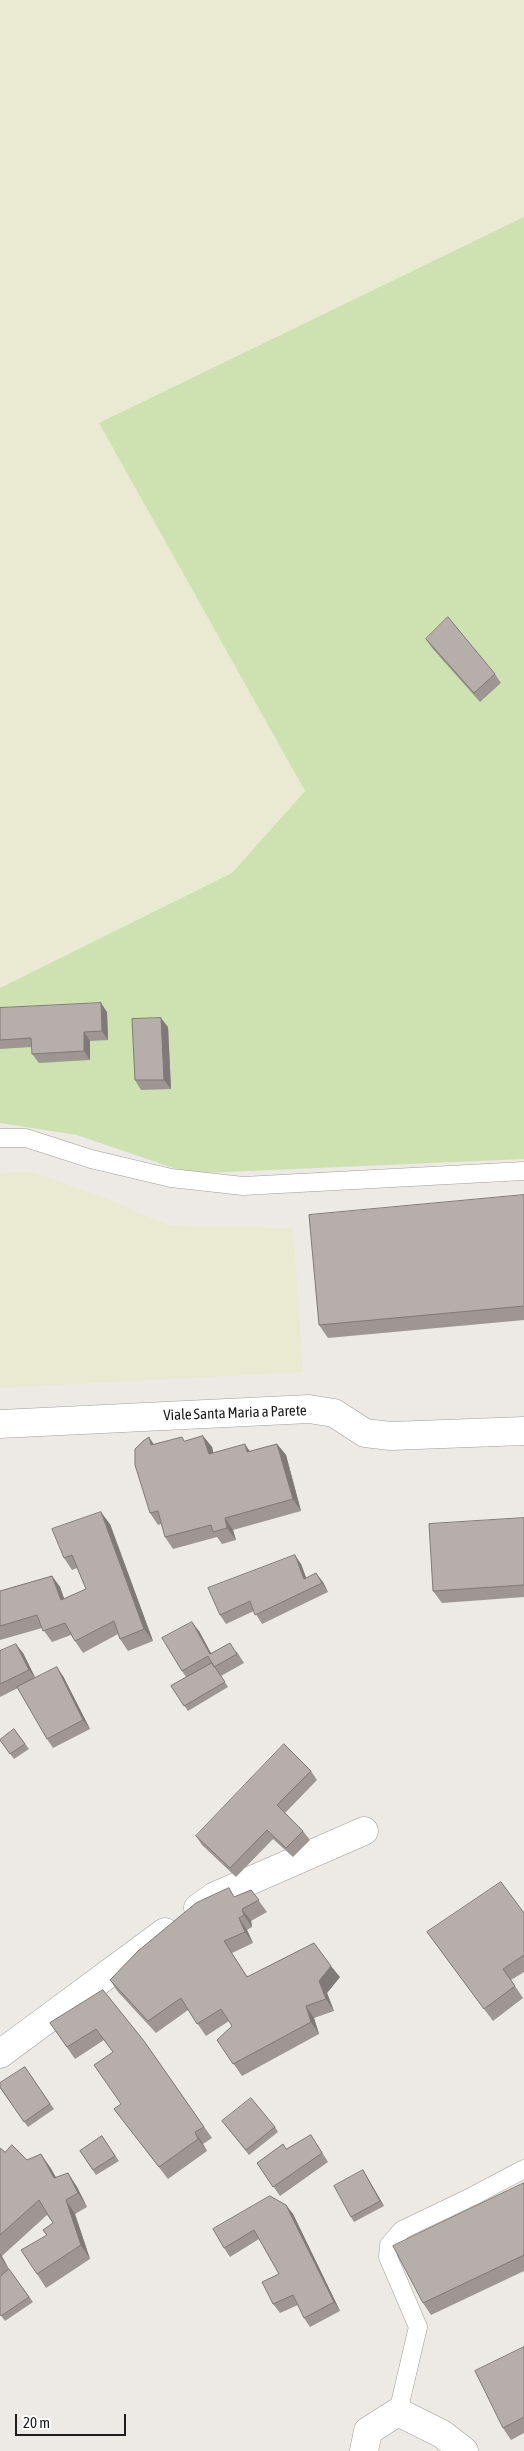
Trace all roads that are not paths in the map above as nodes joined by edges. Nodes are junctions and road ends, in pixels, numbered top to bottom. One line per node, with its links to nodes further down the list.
1 (0, 1138): 2 (lane)
2 (524, 1171)
3 (0, 1424): 4 (street, Viale Santa Maria a Parete)
4 (524, 1431)
5 (364, 1830): 6 (street)
6 (0, 2054)
7 (524, 2169): 8 (lane)
8 (398, 2412): 9 (street); 10 (street)
9 (364, 2451)
10 (464, 2451)

